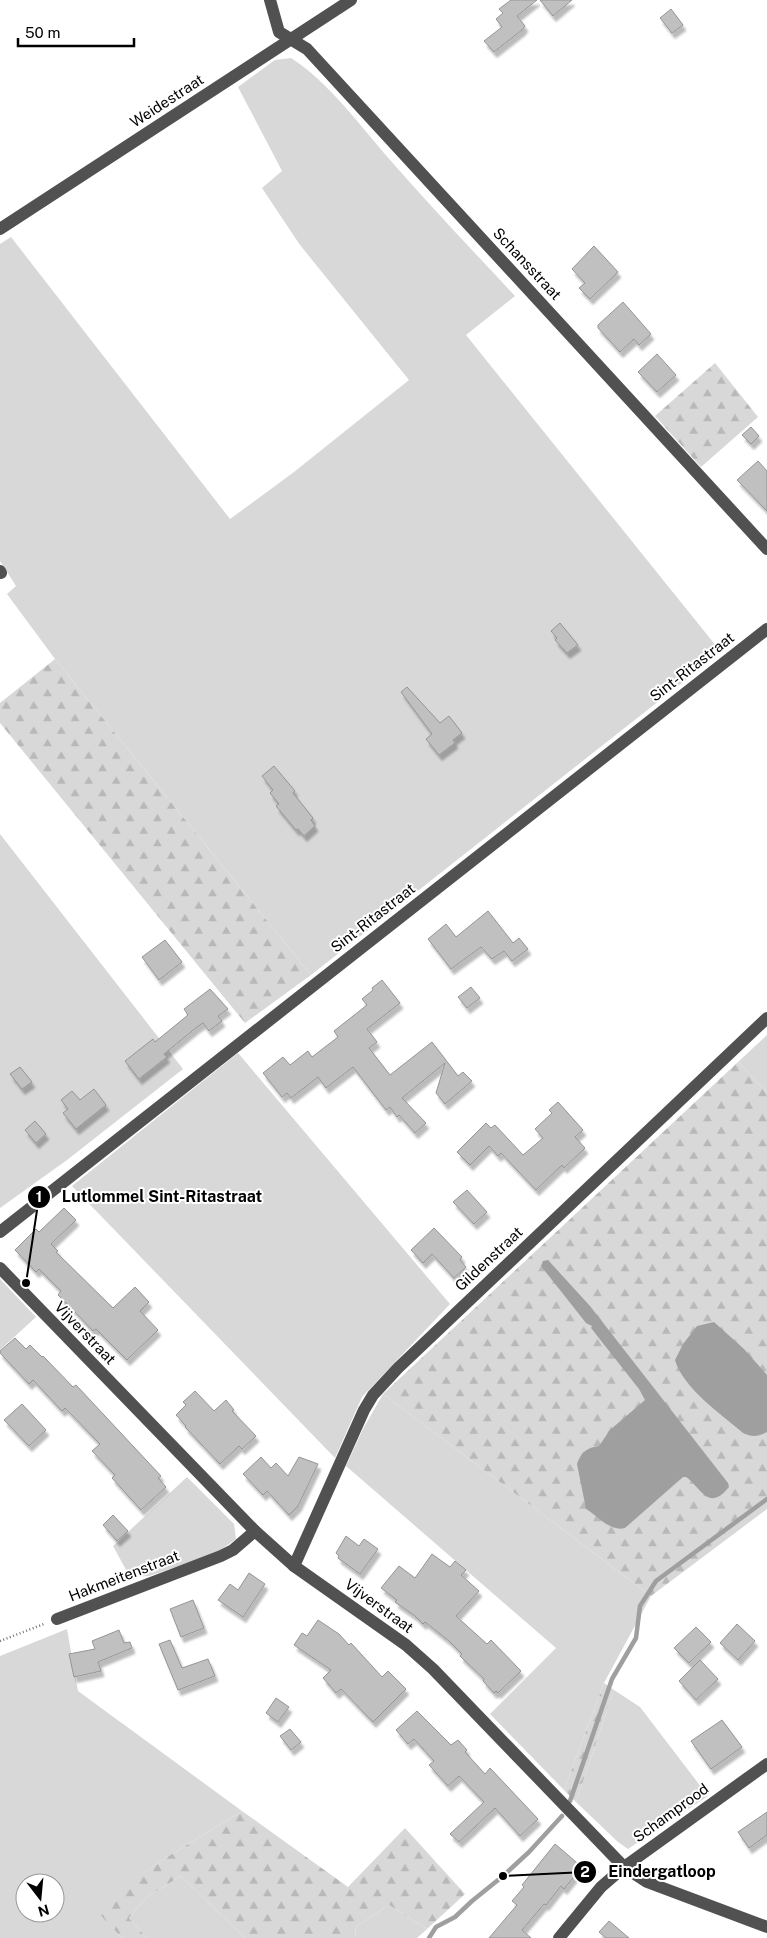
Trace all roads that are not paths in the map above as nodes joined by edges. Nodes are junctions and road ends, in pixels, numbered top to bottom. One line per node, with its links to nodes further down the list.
1 (270, 0): 3 (street, Schansstraat)
2 (351, 0): 3 (street, Weidestraat)
3 (292, 38): 4 (street, Weidestraat); 5 (street, Schansstraat)
4 (0, 229)
5 (767, 549)
6 (767, 629): 8 (street, Sint-Ritastraat)
7 (767, 1018): 11 (street, Gildenstraat)
8 (0, 1232)
9 (0, 1268): 10 (street, Vijverstraat)
10 (255, 1532): 11 (street, Vijverstraat); 12 (street, Hakmeitenstraat)
11 (294, 1566): 14 (street, Vijverstraat)
12 (57, 1619)
13 (767, 1764): 14 (street, Schamprood)
14 (624, 1867): 15 (street, Vijverstraat); 16 (street, Schamprood)
15 (767, 1927)
16 (559, 1938)

